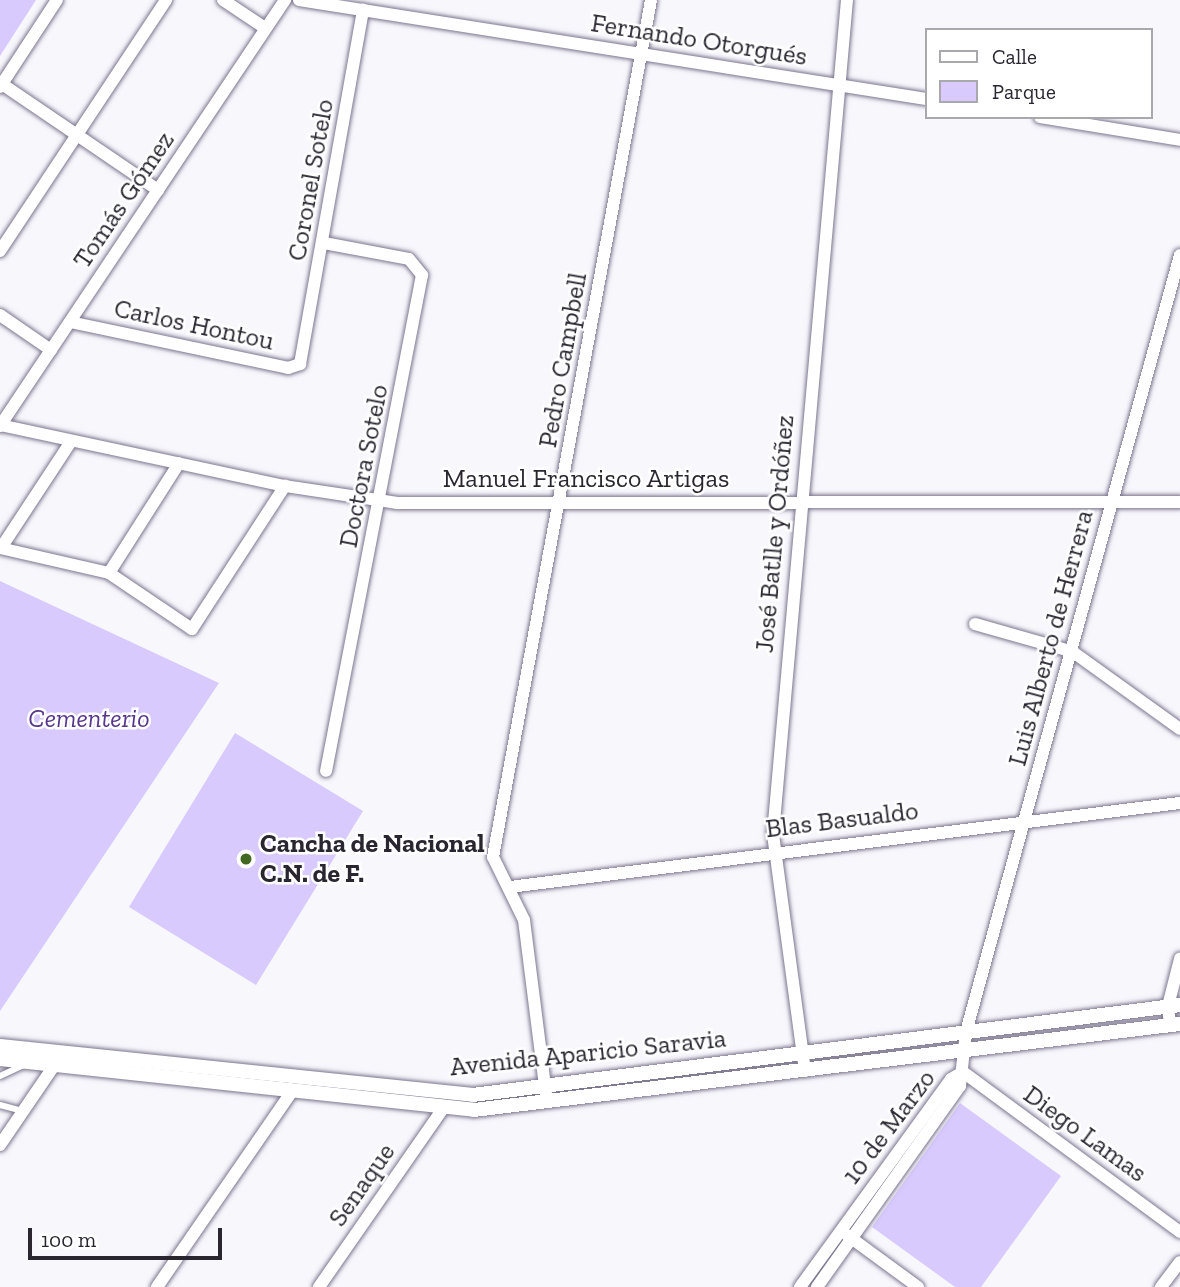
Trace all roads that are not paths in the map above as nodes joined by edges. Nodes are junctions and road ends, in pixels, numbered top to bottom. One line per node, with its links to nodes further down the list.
1 (57, 0): 12 (street)
2 (166, 0): 15 (street)
3 (223, 0): 9 (street)
4 (285, 0): 9 (street, Tomás Gómez)
5 (299, 0): 8 (street, Fernando Otorgués)
6 (651, 0): 10 (street, Pedro Campbell)
7 (847, 0): 11 (street, José Batlle y Ordóñez)
8 (363, 10): 10 (street, Fernando Otorgués); 18 (street, Coronel Sotelo)
9 (265, 28): 17 (street, Tomás Gómez)
10 (641, 55): 11 (street, Fernando Otorgués); 33 (street, Pedro Campbell)
11 (839, 84): 13 (street, Fernando Otorgués); 30 (street, José Batlle y Ordóñez)
12 (1, 86): 15 (street)
13 (925, 99)
14 (1052, 119): 16 (street)
15 (76, 135): 17 (street); 19 (street)
16 (1180, 140)
17 (158, 190): 22 (street, Tomás Gómez)
18 (324, 243): 24 (street, Coronel Sotelo); 29 (street, Doctora Sotelo)
19 (0, 251)
20 (1180, 255): 31 (street, Luis Alberto de Herrera)
21 (0, 315): 23 (street)
22 (70, 322): 23 (street, Tomás Gómez); 24 (street, Carlos Hontou)
23 (51, 350): 25 (street, Tomás Gómez)
24 (304, 357)
25 (0, 425): 26 (street, Manuel Francisco Artigas)
26 (70, 443): 27 (street, Manuel Francisco Artigas); 34 (street)
27 (179, 463): 28 (street, Manuel Francisco Artigas); 35 (street)
28 (285, 486): 29 (street, Manuel Francisco Artigas); 35 (street)
29 (381, 501): 33 (street, Manuel Francisco Artigas); 39 (street, Doctora Sotelo)
30 (800, 501): 31 (street, Manuel Francisco Artigas); 33 (street, Manuel Francisco Artigas); 42 (street, José Batlle y Ordóñez)
31 (1112, 502): 32 (street, Manuel Francisco Artigas); 37 (street, Luis Alberto de Herrera)
32 (1180, 502)
33 (560, 503): 43 (street, Pedro Campbell)
34 (1, 548): 35 (street)
35 (109, 573)
36 (975, 624): 37 (street)
37 (1073, 652): 38 (street); 41 (street, Luis Alberto de Herrera)
38 (1180, 729)
39 (326, 771)
40 (1180, 803): 41 (street, Blas Basualdo)
41 (1024, 821): 42 (street, Blas Basualdo); 47 (street, Luis Alberto de Herrera)
42 (775, 851): 43 (street, Blas Basualdo); 50 (street, José Batlle y Ordóñez)
43 (510, 887): 57 (street, Pedro Campbell)
44 (1180, 958): 45 (street)
45 (1174, 1006): 46 (street); 47 (street, Avenida Aparicio Saravia)
46 (1175, 1024): 49 (street, Avenida Aparicio Saravia)
47 (966, 1032): 49 (street); 50 (street, Avenida Aparicio Saravia)
48 (0, 1046): 51 (street, Avenida Aparicio Saravia)
49 (968, 1051): 54 (street, Avenida Aparicio Saravia); 55 (street)
50 (802, 1053): 54 (street, José Batlle y Ordóñez); 57 (street, Avenida Aparicio Saravia)
51 (60, 1057): 53 (street, Avenida Aparicio Saravia); 58 (street, Avenida Aparicio Saravia); 59 (street, Avenida Aparicio Saravia); 63 (street)
52 (0, 1059): 53 (street, Avenida Aparicio Saravia)
53 (32, 1061): 56 (lane)
54 (805, 1071): 60 (street, Avenida Aparicio Saravia)
55 (963, 1072): 65 (street, 10 de Marzo); 66 (street, Diego Lamas); 67 (street, 10 de Marzo)
56 (0, 1076)
57 (545, 1087): 59 (street, Avenida Aparicio Saravia); 60 (street, Pedro Campbell)
58 (291, 1093): 62 (street, Avenida Aparicio Saravia); 69 (street)
59 (474, 1102): 60 (street, Avenida Aparicio Saravia); 62 (street, Avenida Aparicio Saravia)
60 (547, 1103)
61 (0, 1105): 63 (lane)
62 (442, 1110): 70 (street, Senaque)
63 (23, 1111): 64 (street)
64 (0, 1144)
65 (841, 1230): 67 (street); 71 (street, 10 de Marzo)
66 (1180, 1232)
67 (853, 1238): 72 (street, 10 de Marzo); 73 (street)
68 (1180, 1262): 74 (street)
69 (157, 1287)
70 (319, 1287)
71 (800, 1287)
72 (817, 1287)
73 (918, 1287)
74 (1161, 1287)

